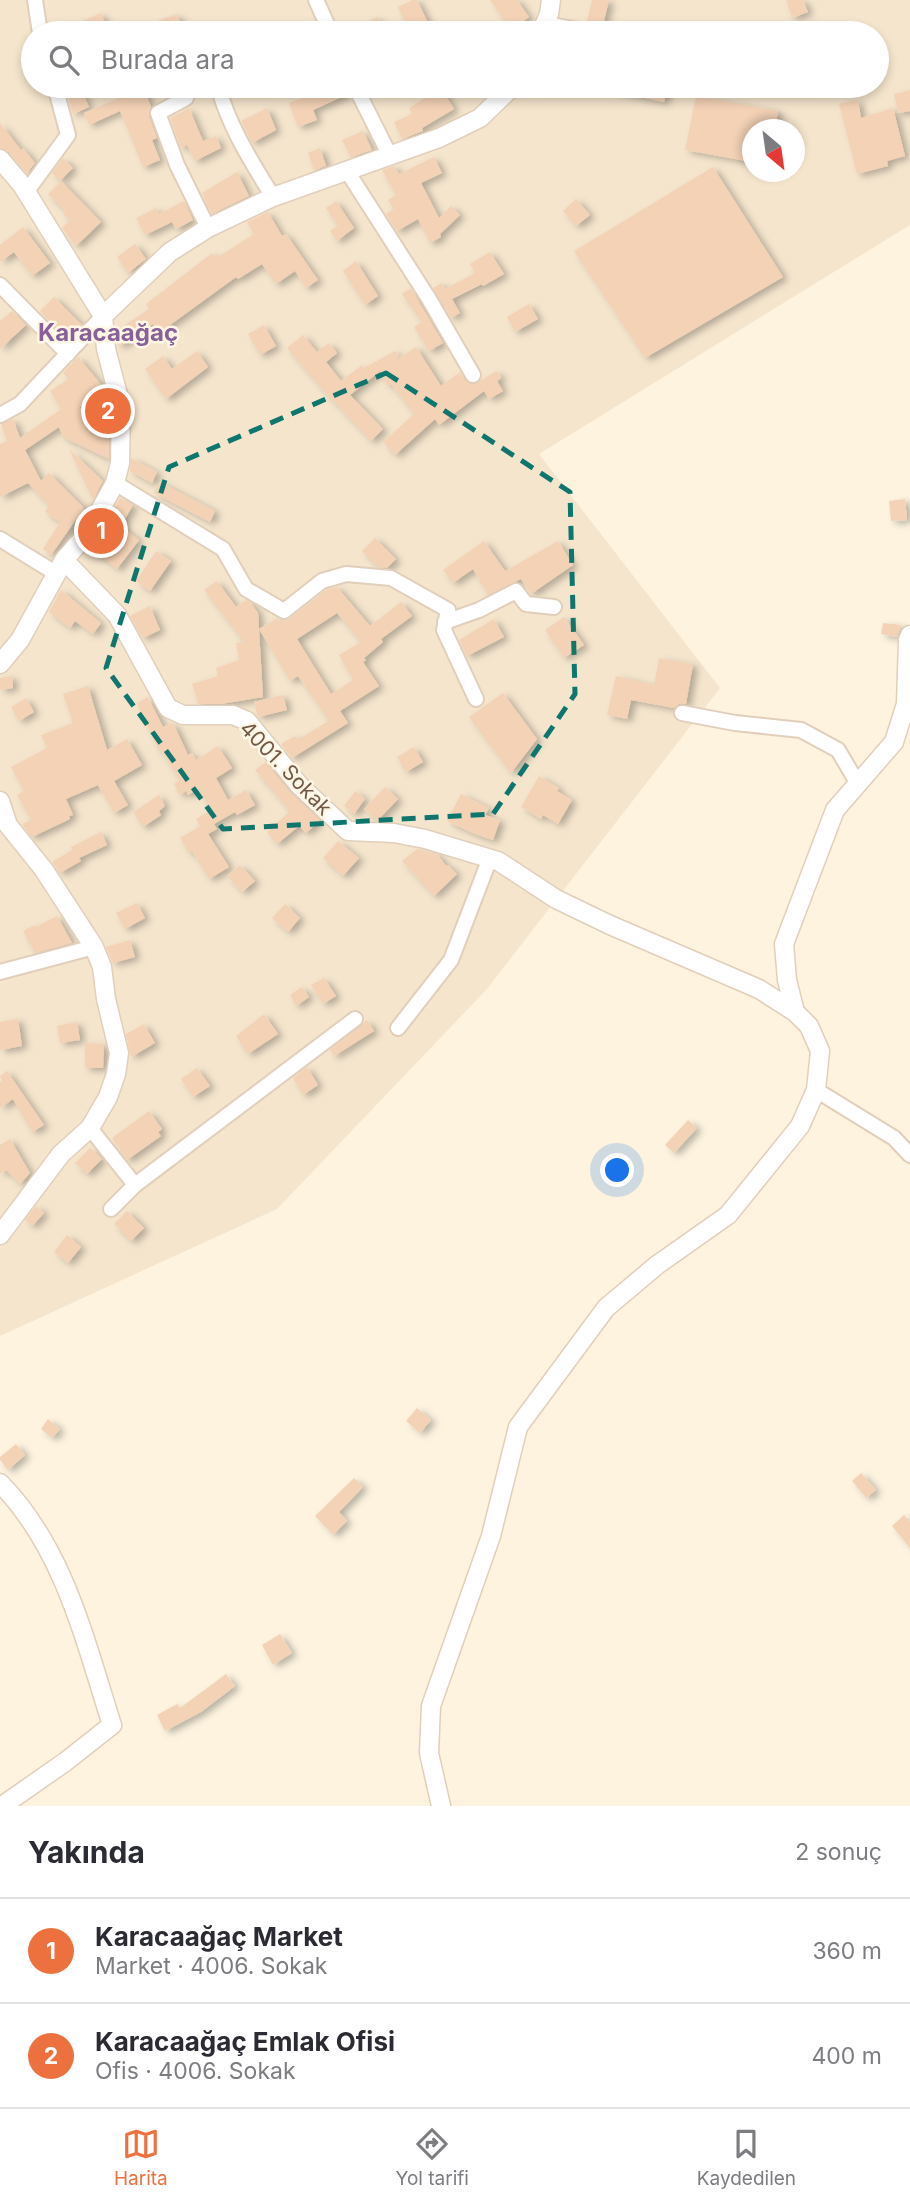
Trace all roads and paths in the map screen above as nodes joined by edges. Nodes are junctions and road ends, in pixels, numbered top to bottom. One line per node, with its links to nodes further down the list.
1 (35, 0): 4 (street)
2 (316, 0): 5 (street)
3 (551, 0): 6 (street)
4 (38, 21)
5 (326, 21)
6 (545, 21)
7 (58, 98): 15 (street)
8 (186, 98): 17 (street)
9 (221, 98): 16 (street)
10 (361, 98): 12 (street)
11 (501, 98): 12 (street)
12 (390, 156): 14 (street)
13 (1, 164): 15 (street)
14 (347, 171): 16 (street); 21 (street)
15 (27, 191): 19 (street)
16 (273, 197): 17 (street)
17 (208, 228): 19 (street)
18 (0, 285): 20 (street)
19 (103, 316): 20 (street); 23 (street)
20 (68, 354): 22 (street)
21 (473, 375)
22 (0, 415)
23 (115, 483): 25 (street); 27 (street)
24 (0, 539): 25 (street)
25 (61, 567): 29 (street); 34 (street, 4001. Sokak)
26 (554, 607): 27 (street)
27 (445, 622): 30 (street)
28 (910, 635): 32 (street)
29 (0, 664)
30 (476, 699)
31 (682, 713): 32 (street)
32 (858, 785): 37 (street)
33 (0, 802): 35 (street)
34 (490, 858): 37 (street, 4001. Sokak); 39 (street)
35 (94, 947): 36 (street); 41 (street)
36 (0, 972)
37 (795, 1012): 40 (street)
38 (355, 1019): 43 (street)
39 (398, 1028)
40 (816, 1090): 42 (street); 48 (street)
41 (90, 1128): 43 (street); 45 (street)
42 (910, 1155)
43 (135, 1185): 44 (street)
44 (111, 1209)
45 (0, 1235)
46 (0, 1483): 47 (street)
47 (2, 1806)
48 (441, 1806)

